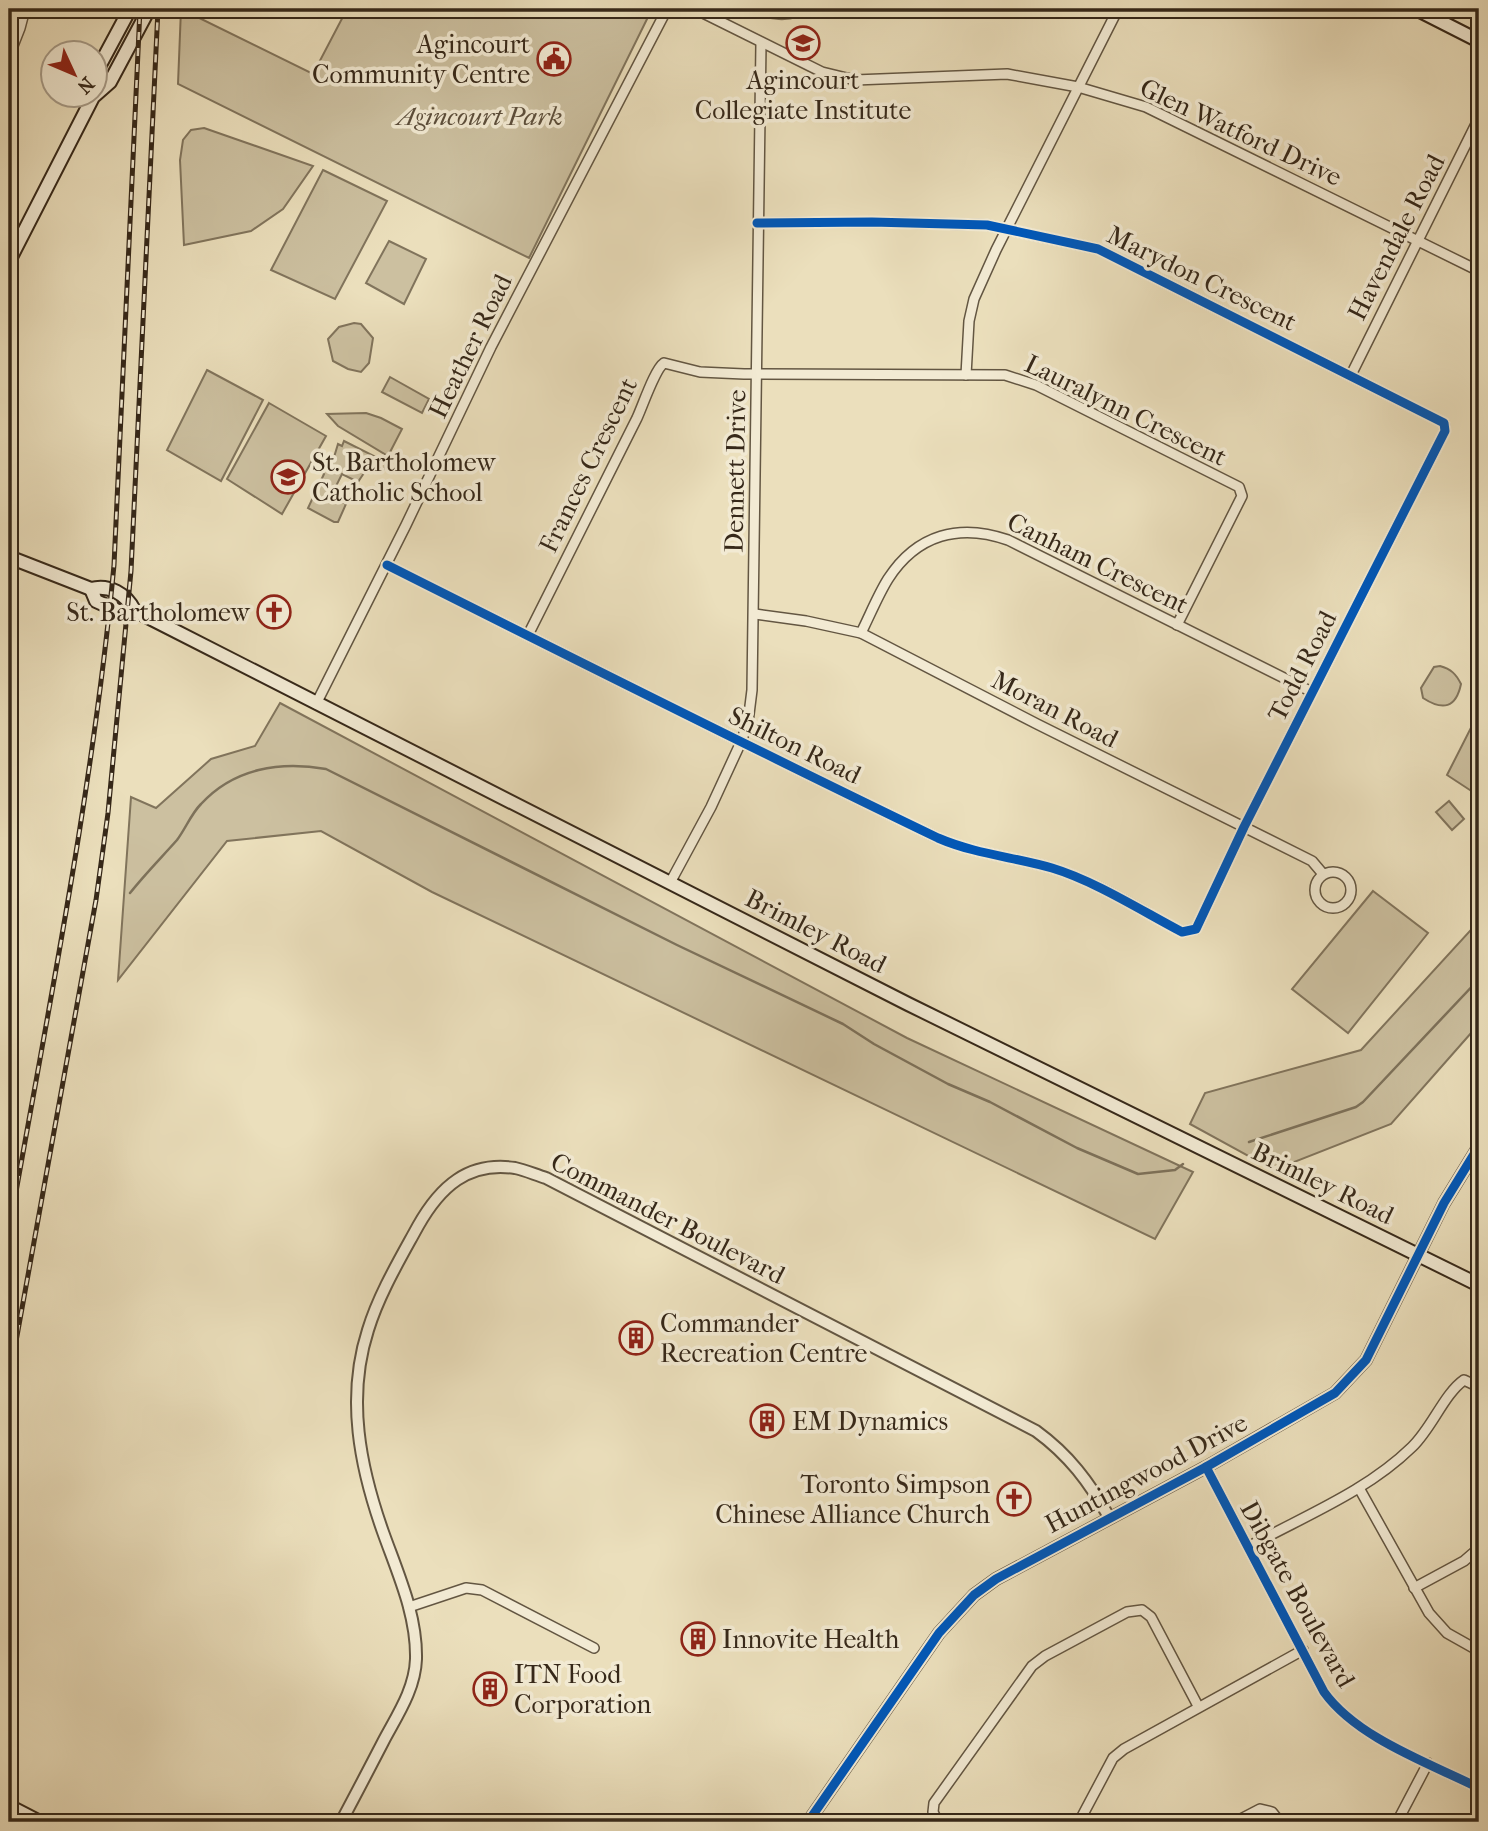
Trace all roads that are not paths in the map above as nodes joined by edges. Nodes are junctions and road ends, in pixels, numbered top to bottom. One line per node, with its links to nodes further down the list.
1 (25, 9): 11 (street)
2 (130, 9): 10 (main road)
3 (149, 9): 12 (main road)
4 (667, 9): 26 (street, Heather Road)
5 (695, 9): 9 (street, Glen Watford Drive)
6 (1118, 9): 13 (street)
7 (1416, 9): 8 (main road)
8 (1479, 41)
9 (761, 43): 13 (street, Glen Watford Drive); 16 (street, Dennett Drive)
10 (108, 50)
11 (9, 55)
12 (108, 84)
13 (1078, 88): 17 (street); 18 (street, Glen Watford Drive)
14 (87, 108): 19 (main road)
15 (1479, 118): 18 (street, Havendale Road)
16 (757, 223): 17 (street, Marydon Crescent); 21 (street, Dennett Drive)
17 (1008, 228): 22 (street); 23 (street, Marydon Crescent)
18 (1419, 240): 20 (street, Glen Watford Drive); 23 (street, Havendale Road)
19 (9, 261)
20 (1479, 271)
21 (757, 374): 22 (street, Lauralynn Crescent); 27 (street, Dennett Drive); 30 (street, Frances Crescent)
22 (966, 374): 28 (street, Lauralynn Crescent)
23 (1351, 375): 24 (street, Marydon Crescent)
24 (1444, 423): 31 (street, Todd Road)
25 (9, 557): 32 (main road, Brimley Road)
26 (387, 565): 30 (street, Shilton Road); 32 (street, Heather Road)
27 (755, 614): 29 (street, Moran Road); 33 (street, Dennett Drive)
28 (1177, 625): 29 (street, Canham Crescent); 31 (street, Canham Crescent)
29 (861, 633): 34 (street, Moran Road)
30 (528, 635): 33 (street, Shilton Road)
31 (1312, 692): 34 (street, Todd Road)
32 (316, 704): 36 (main road, Brimley Road)
33 (741, 742): 36 (street, Dennett Drive); 37 (street, Shilton Road)
34 (1244, 827): 35 (street, Moran Road); 37 (street, Todd Road)
35 (1324, 874): 35 (street, Moran Road)
36 (671, 881): 39 (main road, Brimley Road)
37 (1195, 929)
38 (1479, 1146): 39 (street, Huntingwood Drive)
39 (1417, 1255): 40 (main road, Brimley Road); 42 (street, Huntingwood Drive)
40 (1479, 1285)
41 (1479, 1387): 43 (street)
42 (1206, 1467): 44 (street, Huntingwood Drive); 45 (street, Dibgate Boulevard)
43 (1359, 1489): 45 (street); 47 (street)
44 (1110, 1517): 48 (street, Commander Boulevard); 58 (street, Huntingwood Drive)
45 (1248, 1547): 50 (street, Dibgate Boulevard)
46 (1479, 1548): 47 (street)
47 (1415, 1588): 51 (street)
48 (409, 1607): 49 (street); 57 (street, Commander Boulevard)
49 (594, 1648)
50 (1303, 1650): 52 (street); 53 (street, Dibgate Boulevard)
51 (1479, 1651)
52 (1198, 1706): 59 (street); 60 (street)
53 (1428, 1763): 54 (street, Dibgate Boulevard); 63 (street)
54 (1479, 1788)
55 (9, 1806): 56 (main road)
56 (40, 1822)
57 (341, 1822)
58 (808, 1822)
59 (938, 1822)
60 (1079, 1822)
61 (1236, 1822): 62 (street)
62 (1280, 1822)
63 (1397, 1822)

